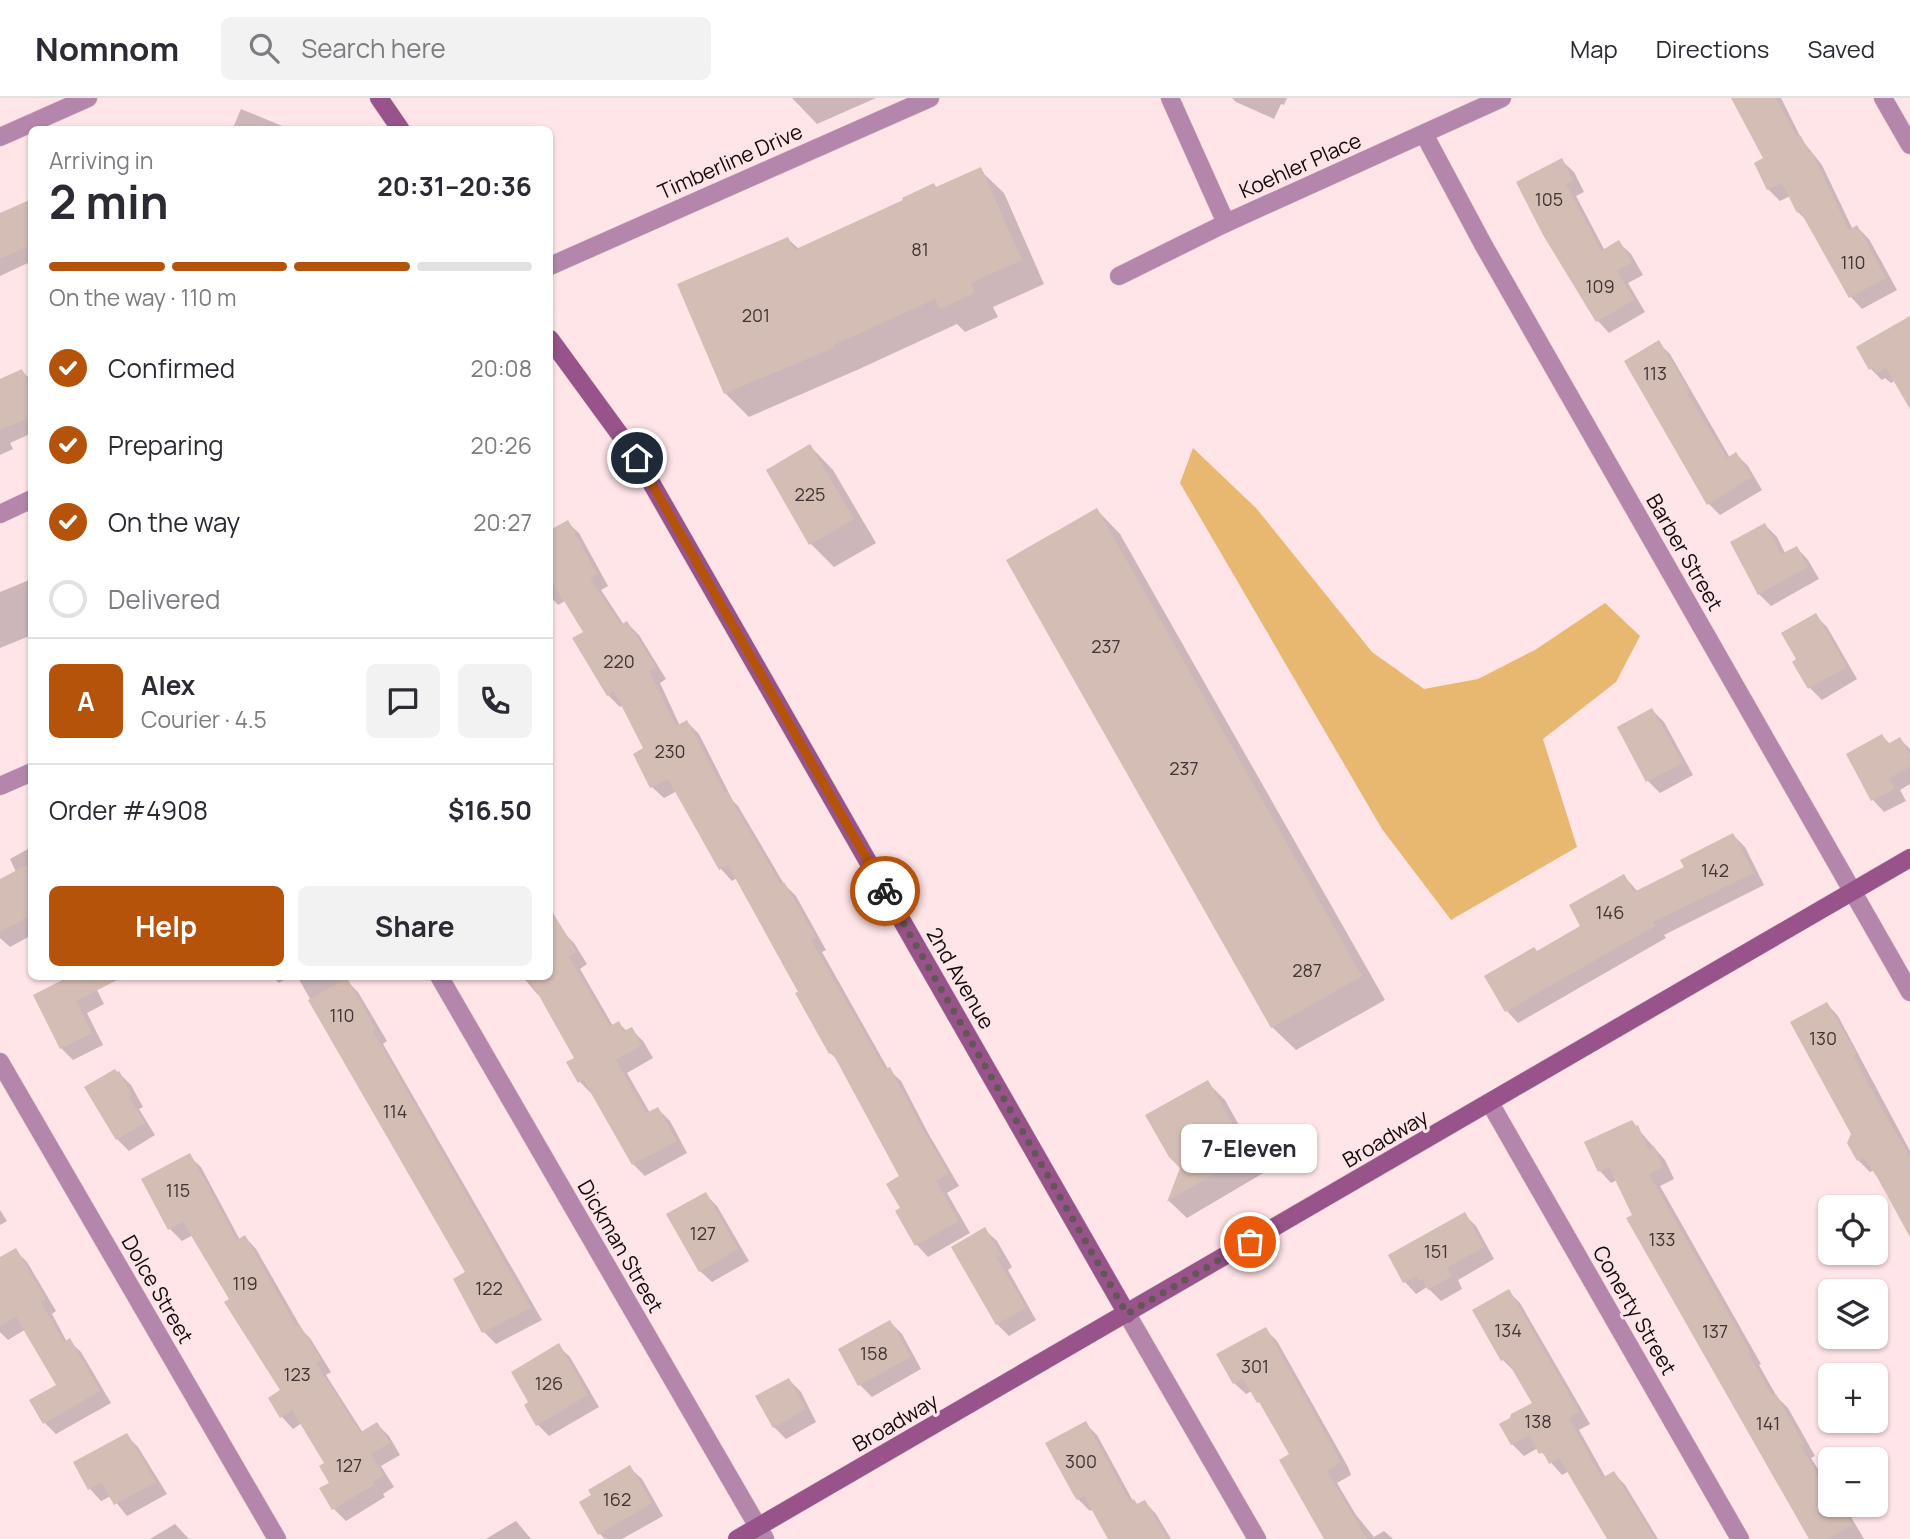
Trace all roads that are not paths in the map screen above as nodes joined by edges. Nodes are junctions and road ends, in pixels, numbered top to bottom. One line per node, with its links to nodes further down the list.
1 (88, 98): 9 (street)
2 (379, 98): 7 (street)
3 (930, 98): 12 (street, Timberline Drive)
4 (1170, 98): 11 (street)
5 (1502, 98): 8 (street, Koehler Place)
6 (1883, 98): 10 (street)
7 (398, 126)
8 (1424, 134): 11 (street, Koehler Place); 20 (street, Barber Street)
9 (0, 137)
10 (1910, 145)
11 (1226, 223): 13 (street, Koehler Place)
12 (553, 265)
13 (1119, 276)
14 (553, 343): 25 (street, 2nd Avenue)
15 (28, 501): 16 (street)
16 (0, 514)
17 (28, 774): 18 (street)
18 (0, 786)
19 (1910, 858): 20 (street, Broadway)
20 (1852, 891): 22 (street, Barber Street); 24 (street, Broadway)
21 (441, 980): 26 (street, Dickman Street)
22 (1910, 992)
23 (0, 1062): 27 (street, Dolce Street)
24 (1490, 1103): 25 (street, Broadway); 30 (street, Conerty Street)
25 (1127, 1314): 26 (street, Broadway); 29 (street, 2nd Avenue)
26 (761, 1533): 28 (street, Broadway)
27 (277, 1539)
28 (737, 1539)
29 (1257, 1539)
30 (1740, 1539)

